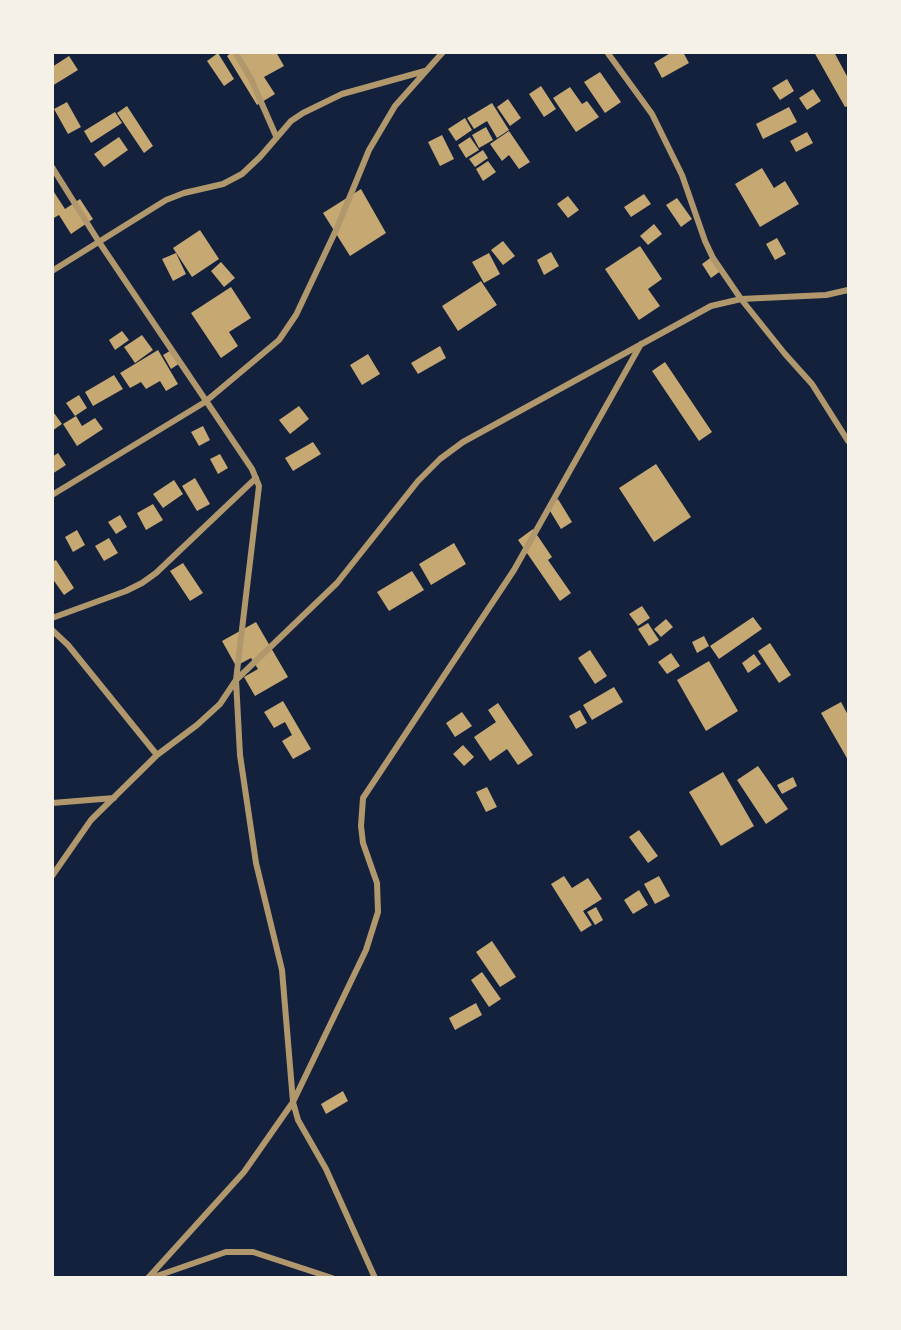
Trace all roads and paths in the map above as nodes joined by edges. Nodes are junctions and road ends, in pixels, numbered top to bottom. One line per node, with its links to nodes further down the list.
1 (235, 52): 5 (street)
2 (443, 52): 4 (street)
3 (607, 52): 10 (street)
4 (426, 71): 5 (street); 12 (street)
5 (276, 136): 7 (street)
6 (52, 167): 7 (street)
7 (99, 242): 8 (street); 12 (street)
8 (52, 271)
9 (849, 290): 10 (street)
10 (741, 299): 11 (street); 13 (street)
11 (642, 344): 18 (street); 23 (street)
12 (206, 402): 14 (street); 15 (street)
13 (849, 441)
14 (256, 478): 16 (street); 18 (street)
15 (52, 495)
16 (52, 618)
17 (52, 630): 19 (street)
18 (236, 680): 19 (street); 23 (street)
19 (157, 755): 20 (street)
20 (114, 798): 21 (street); 22 (street)
21 (52, 802)
22 (52, 876)
23 (293, 1102): 25 (street); 27 (street)
24 (319, 1275): 25 (street); 26 (street)
25 (149, 1278)
26 (332, 1278)
27 (375, 1278)

